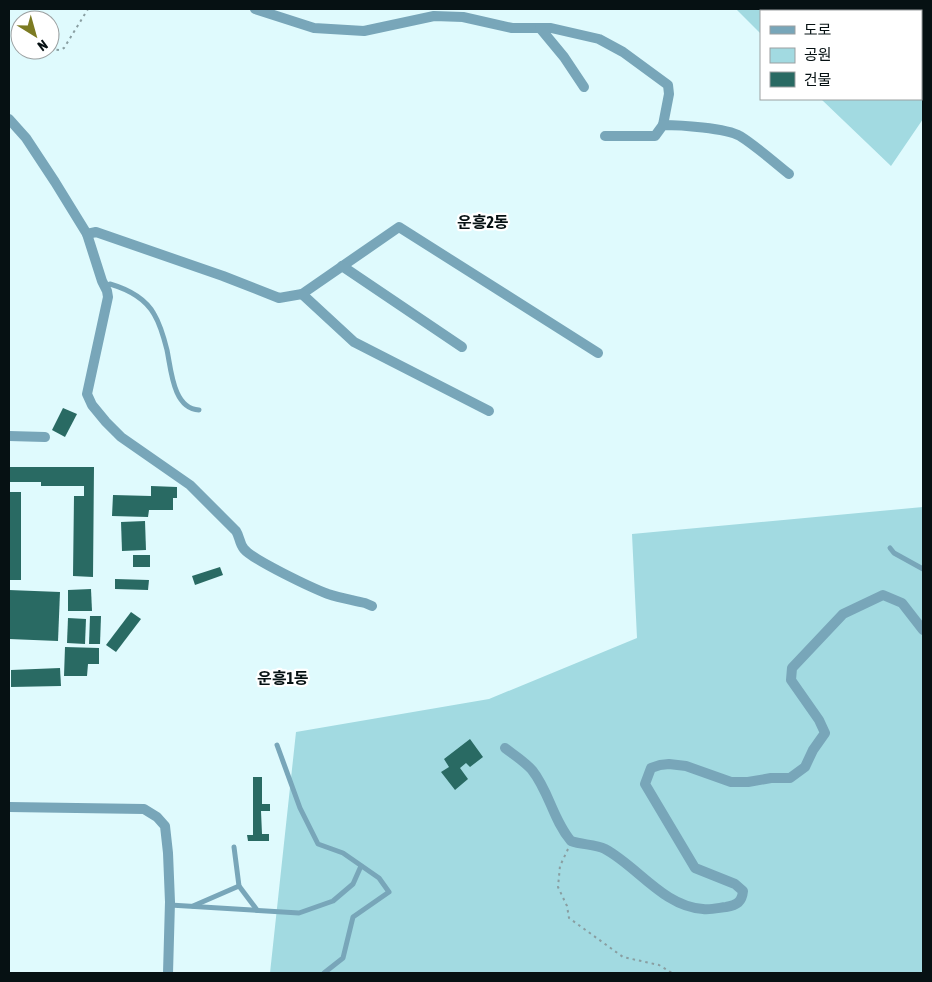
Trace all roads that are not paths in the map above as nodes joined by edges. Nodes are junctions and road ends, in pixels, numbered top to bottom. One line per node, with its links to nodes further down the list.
1 (255, 9): 2 (street)
2 (540, 28): 3 (street); 5 (street)
3 (584, 87)
4 (9, 118): 8 (street)
5 (662, 126): 6 (street); 7 (street)
6 (605, 136)
7 (790, 174)
8 (87, 234): 10 (street); 11 (street)
9 (342, 266): 11 (street); 12 (street); 13 (street)
10 (105, 287): 14 (lane); 20 (street)
11 (302, 294): 15 (street)
12 (462, 347)
13 (598, 353)
14 (199, 410)
15 (489, 411)
16 (9, 436): 17 (street)
17 (45, 437)
18 (890, 548): 19 (lane)
19 (923, 569)
20 (372, 606)
21 (923, 629): 23 (street)
22 (277, 745): 26 (lane)
23 (504, 748)
24 (9, 807): 28 (street)
25 (234, 847): 27 (lane)
26 (361, 866): 30 (lane); 32 (lane)
27 (239, 886): 29 (lane); 30 (lane)
28 (170, 905): 29 (lane); 31 (street)
29 (192, 906): 30 (lane)
30 (257, 910)
31 (168, 973)
32 (324, 973)

